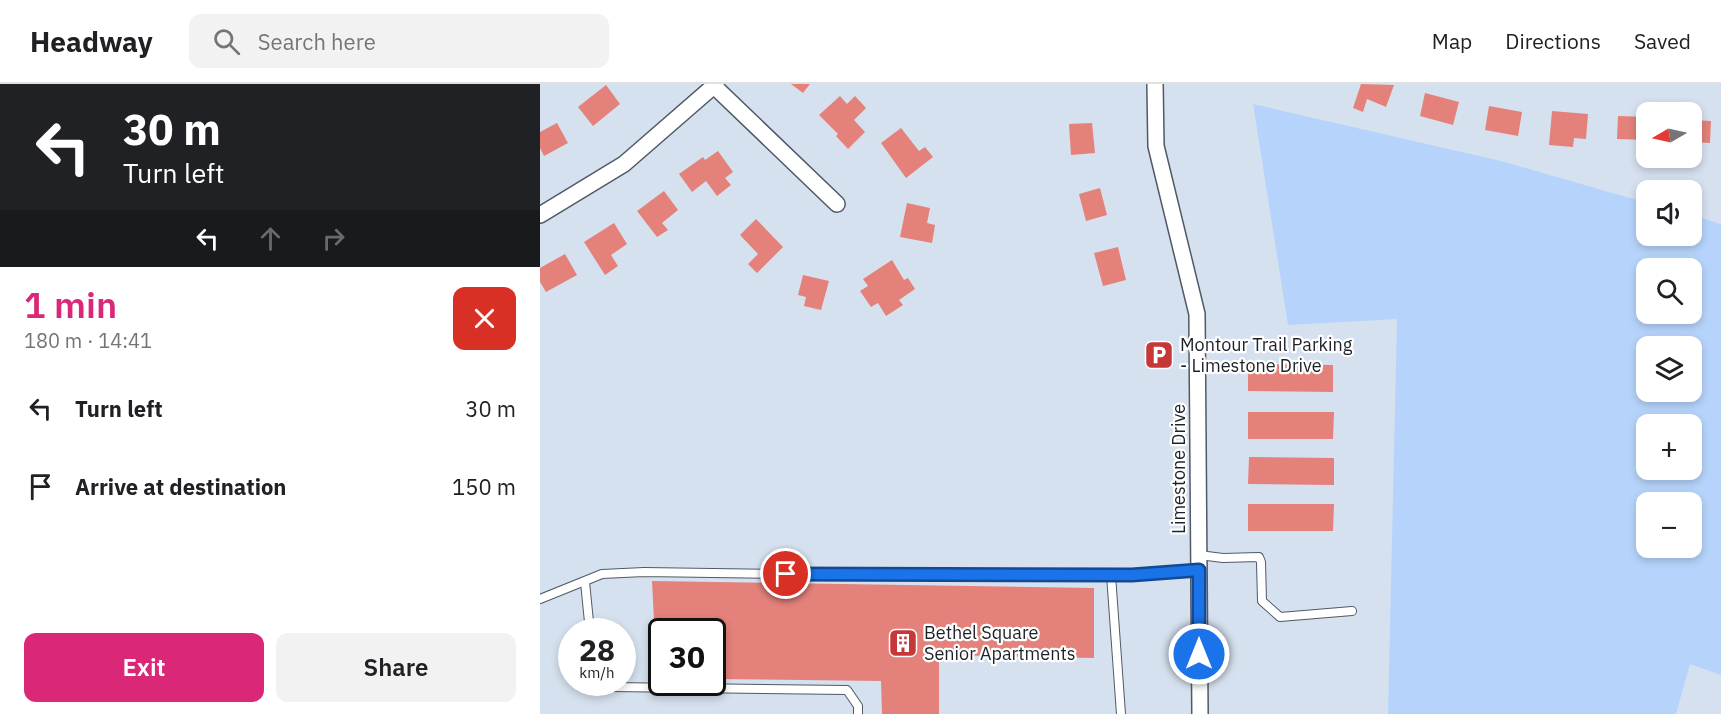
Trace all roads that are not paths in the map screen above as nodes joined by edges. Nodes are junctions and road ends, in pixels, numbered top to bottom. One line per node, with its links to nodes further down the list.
1 (1155, 84): 5 (street, Limestone Drive)
2 (715, 85): 3 (street); 4 (street)
3 (837, 204)
4 (540, 215)
5 (1199, 563): 6 (lane); 9 (lane); 14 (street, Limestone Drive)
6 (1112, 575): 7 (lane); 13 (lane)
7 (585, 582): 8 (lane); 10 (lane)
8 (540, 599)
9 (1352, 611)
10 (589, 618)
11 (636, 687): 12 (lane)
12 (858, 714)
13 (1121, 714)
14 (1200, 714)

